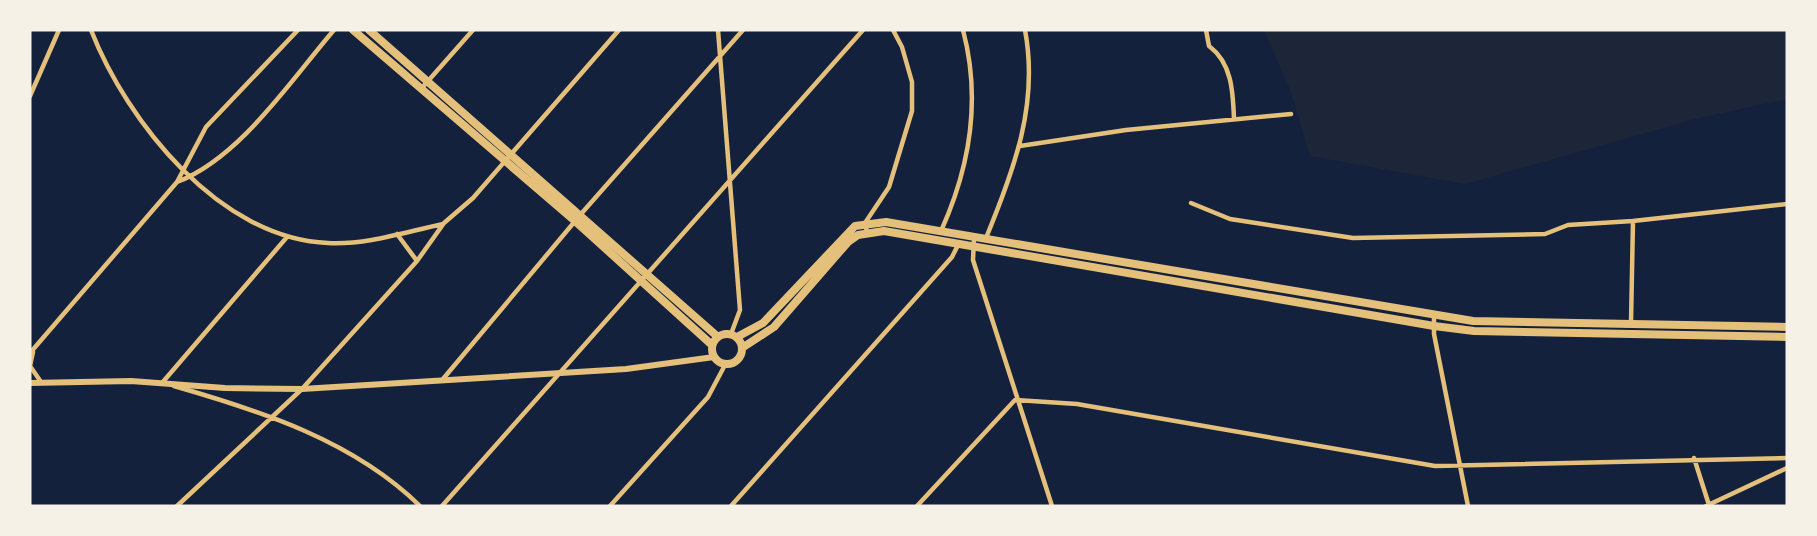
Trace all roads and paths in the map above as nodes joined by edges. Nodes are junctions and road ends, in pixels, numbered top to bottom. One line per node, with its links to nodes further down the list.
1 (59, 30): 19 (street)
2 (91, 30): 26 (street)
3 (298, 30): 26 (street)
4 (334, 30): 27 (street)
5 (353, 30): 18 (highway)
6 (369, 30): 17 (highway)
7 (473, 30): 17 (street)
8 (619, 30): 25 (street)
9 (718, 30): 16 (street)
10 (743, 30): 16 (street)
11 (863, 30): 28 (street)
12 (893, 30): 36 (street)
13 (963, 30): 37 (street)
14 (1025, 30): 24 (street)
15 (1206, 30): 22 (street)
16 (720, 56): 28 (street); 32 (street)
17 (427, 81): 18 (street); 21 (highway)
18 (421, 89): 23 (highway)
19 (30, 96)
20 (1291, 114): 22 (street)
21 (470, 119): 23 (highway); 25 (highway)
22 (1234, 119): 24 (street)
23 (463, 126): 25 (highway)
24 (1020, 146): 40 (street)
25 (507, 158): 32 (highway); 33 (highway); 35 (street)
26 (182, 168): 27 (street); 29 (street)
27 (191, 177): 29 (street); 39 (street)
28 (728, 181): 45 (street); 51 (street)
29 (177, 182): 55 (street)
30 (1191, 203): 34 (street)
31 (1787, 204): 34 (street)
32 (581, 214): 33 (street); 45 (highway)
33 (575, 221): 46 (highway); 61 (street)
34 (1633, 221): 50 (street)
35 (444, 223): 38 (street); 44 (street)
36 (861, 229): 37 (highway); 42 (highway); 51 (highway); 56 (highway)
37 (941, 232): 41 (highway)
38 (397, 234): 39 (street); 44 (street)
39 (287, 237): 64 (street)
40 (985, 240): 41 (highway); 43 (street); 47 (highway)
41 (973, 243): 42 (highway); 43 (highway); 66 (street)
42 (958, 245): 77 (street)
43 (983, 250): 48 (highway)
44 (417, 261): 65 (street)
45 (648, 272): 46 (street); 52 (highway)
46 (641, 280): 54 (highway); 60 (street)
47 (1434, 316): 48 (street); 50 (highway)
48 (1434, 326): 50 (highway); 70 (street)
49 (1787, 327): 50 (highway)
50 (1631, 330): 53 (highway)
51 (734, 336): 52 (highway); 56 (highway)
52 (718, 337): 54 (highway)
53 (1787, 337)
54 (712, 345): 58 (highway)
55 (34, 348): 57 (street); 62 (street)
56 (742, 348): 59 (highway)
57 (30, 353)
58 (714, 357): 59 (highway); 60 (main road)
59 (724, 365): 76 (street)
60 (562, 374): 61 (main road); 75 (street)
61 (443, 379): 65 (main road)
62 (41, 382): 63 (main road); 64 (main road)
63 (30, 383)
64 (162, 383): 65 (main road); 67 (street)
65 (302, 389): 67 (street)
66 (1015, 400): 70 (street); 78 (street); 79 (street)
67 (273, 417): 73 (street); 74 (street)
68 (1694, 458): 69 (street); 70 (street); 72 (street)
69 (1787, 458)
70 (1460, 464): 80 (street)
71 (1787, 468): 72 (street)
72 (1708, 505)
73 (177, 506)
74 (420, 506)
75 (442, 506)
76 (610, 506)
77 (731, 506)
78 (917, 506)
79 (1052, 506)
80 (1468, 506)

